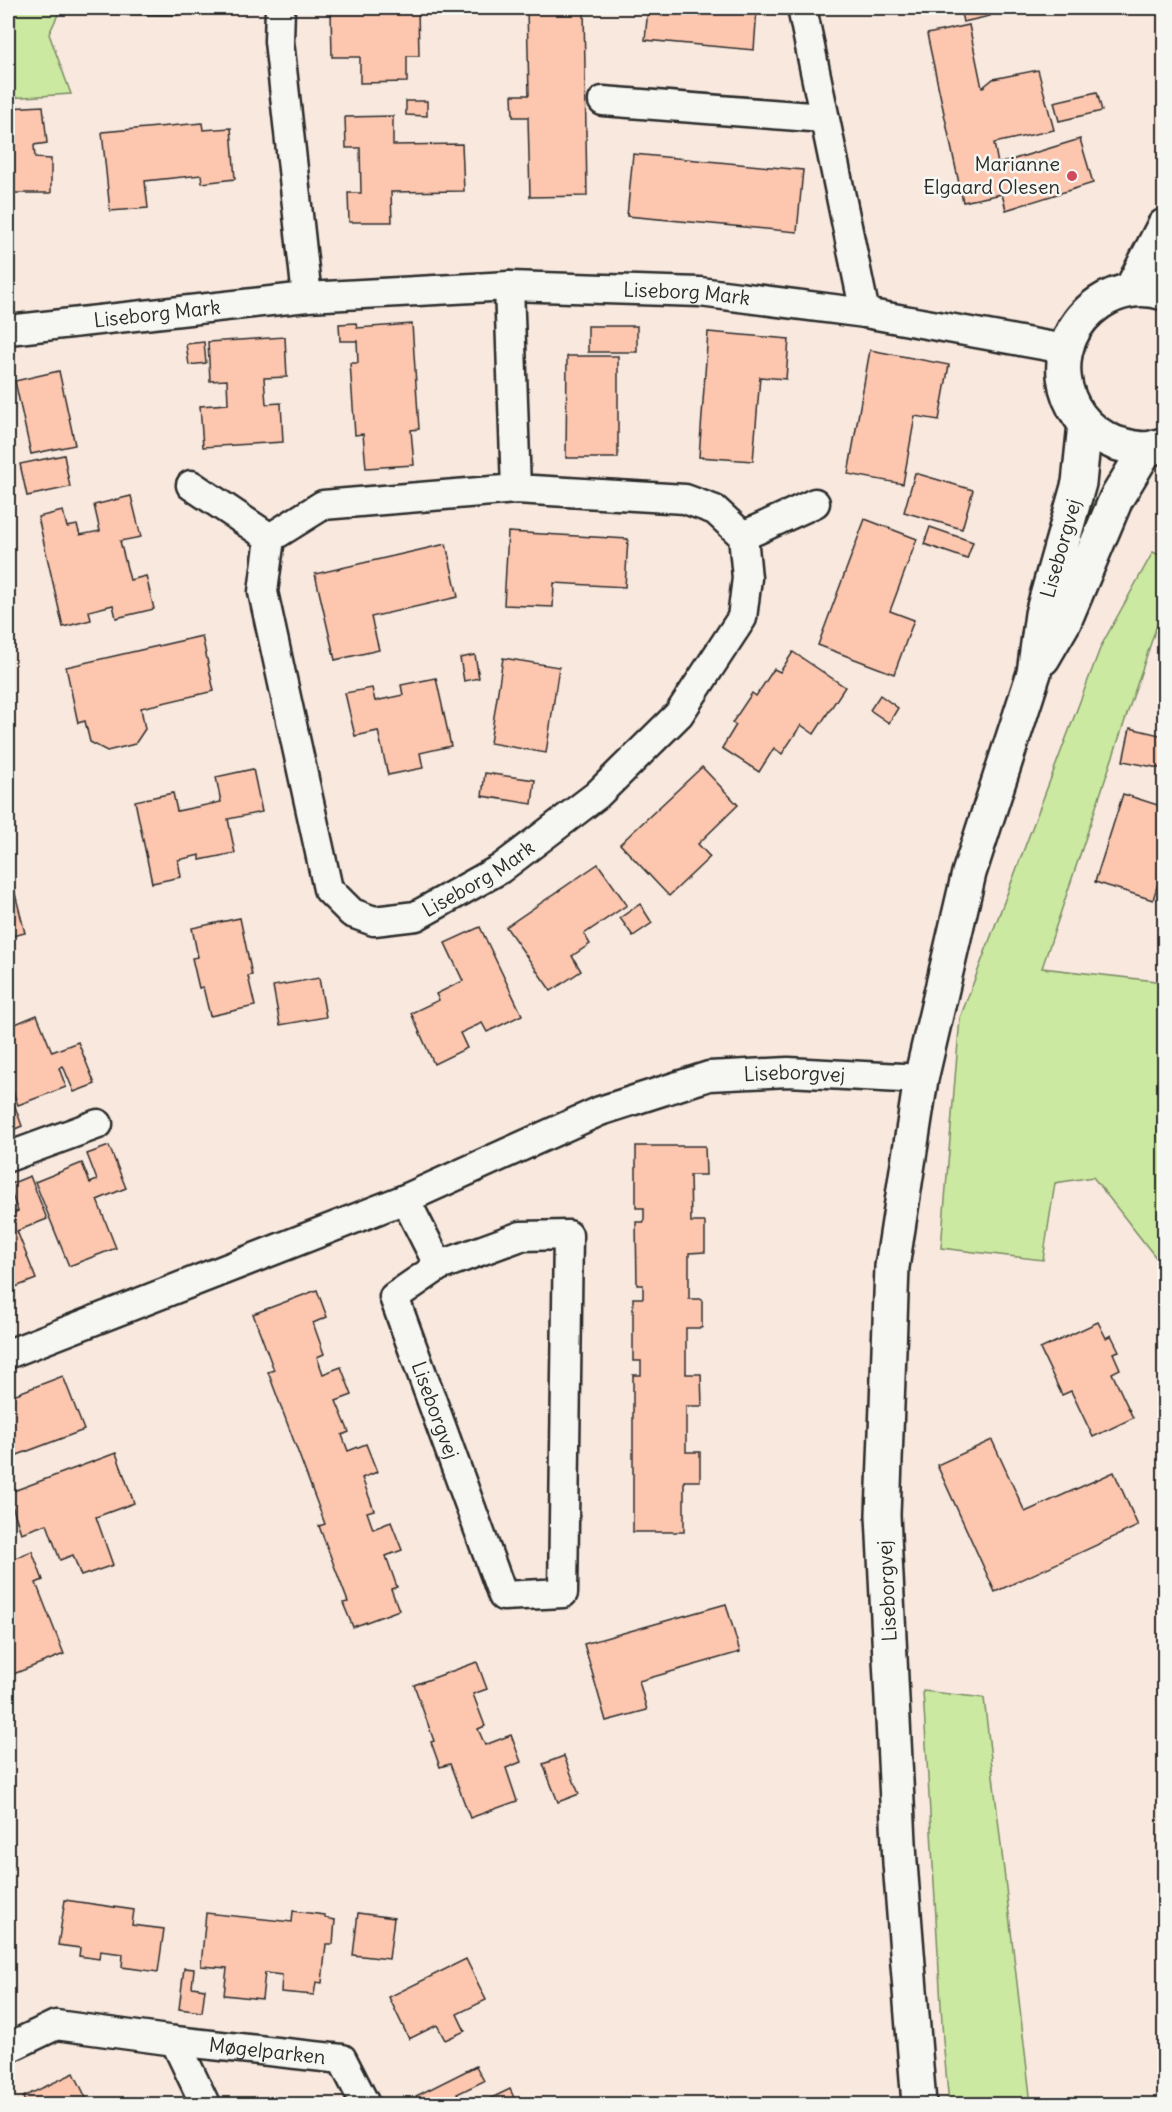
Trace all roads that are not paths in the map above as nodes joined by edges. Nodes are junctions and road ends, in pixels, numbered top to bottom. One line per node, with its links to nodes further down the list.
1 (280, 8): 9 (street)
2 (802, 8): 4 (street)
3 (603, 100): 4 (street)
4 (824, 118): 10 (street)
5 (1164, 226): 7 (street)
6 (508, 286): 9 (street, Liseborg Mark); 10 (street, Liseborg Mark); 16 (street)
7 (1131, 290): 8 (street); 12 (street)
8 (1164, 293)
9 (307, 297): 11 (street, Liseborg Mark)
10 (865, 313): 12 (street, Liseborg Mark)
11 (8, 330)
12 (1065, 349): 13 (street)
13 (1085, 424): 14 (street); 20 (street, Liseborgvej)
14 (1155, 447): 20 (street, Liseborgvej)
15 (191, 485): 19 (street)
16 (516, 489): 18 (street); 19 (street)
17 (815, 503): 18 (street)
18 (743, 536): 19 (street, Liseborg Mark)
19 (270, 538)
20 (1034, 672): 21 (street, Liseborgvej)
21 (921, 1079): 24 (street, Liseborgvej); 31 (street, Liseborgvej)
22 (98, 1124): 23 (street)
23 (8, 1157)
24 (405, 1199): 25 (street); 26 (street, Liseborgvej)
25 (440, 1266): 25 (street, Liseborgvej)
26 (8, 1354)
27 (175, 2041): 28 (street, Møgelparken); 29 (street, Møgelparken); 30 (street, Møgelparken)
28 (8, 2048)
29 (205, 2104)
30 (365, 2104)
31 (919, 2104)

